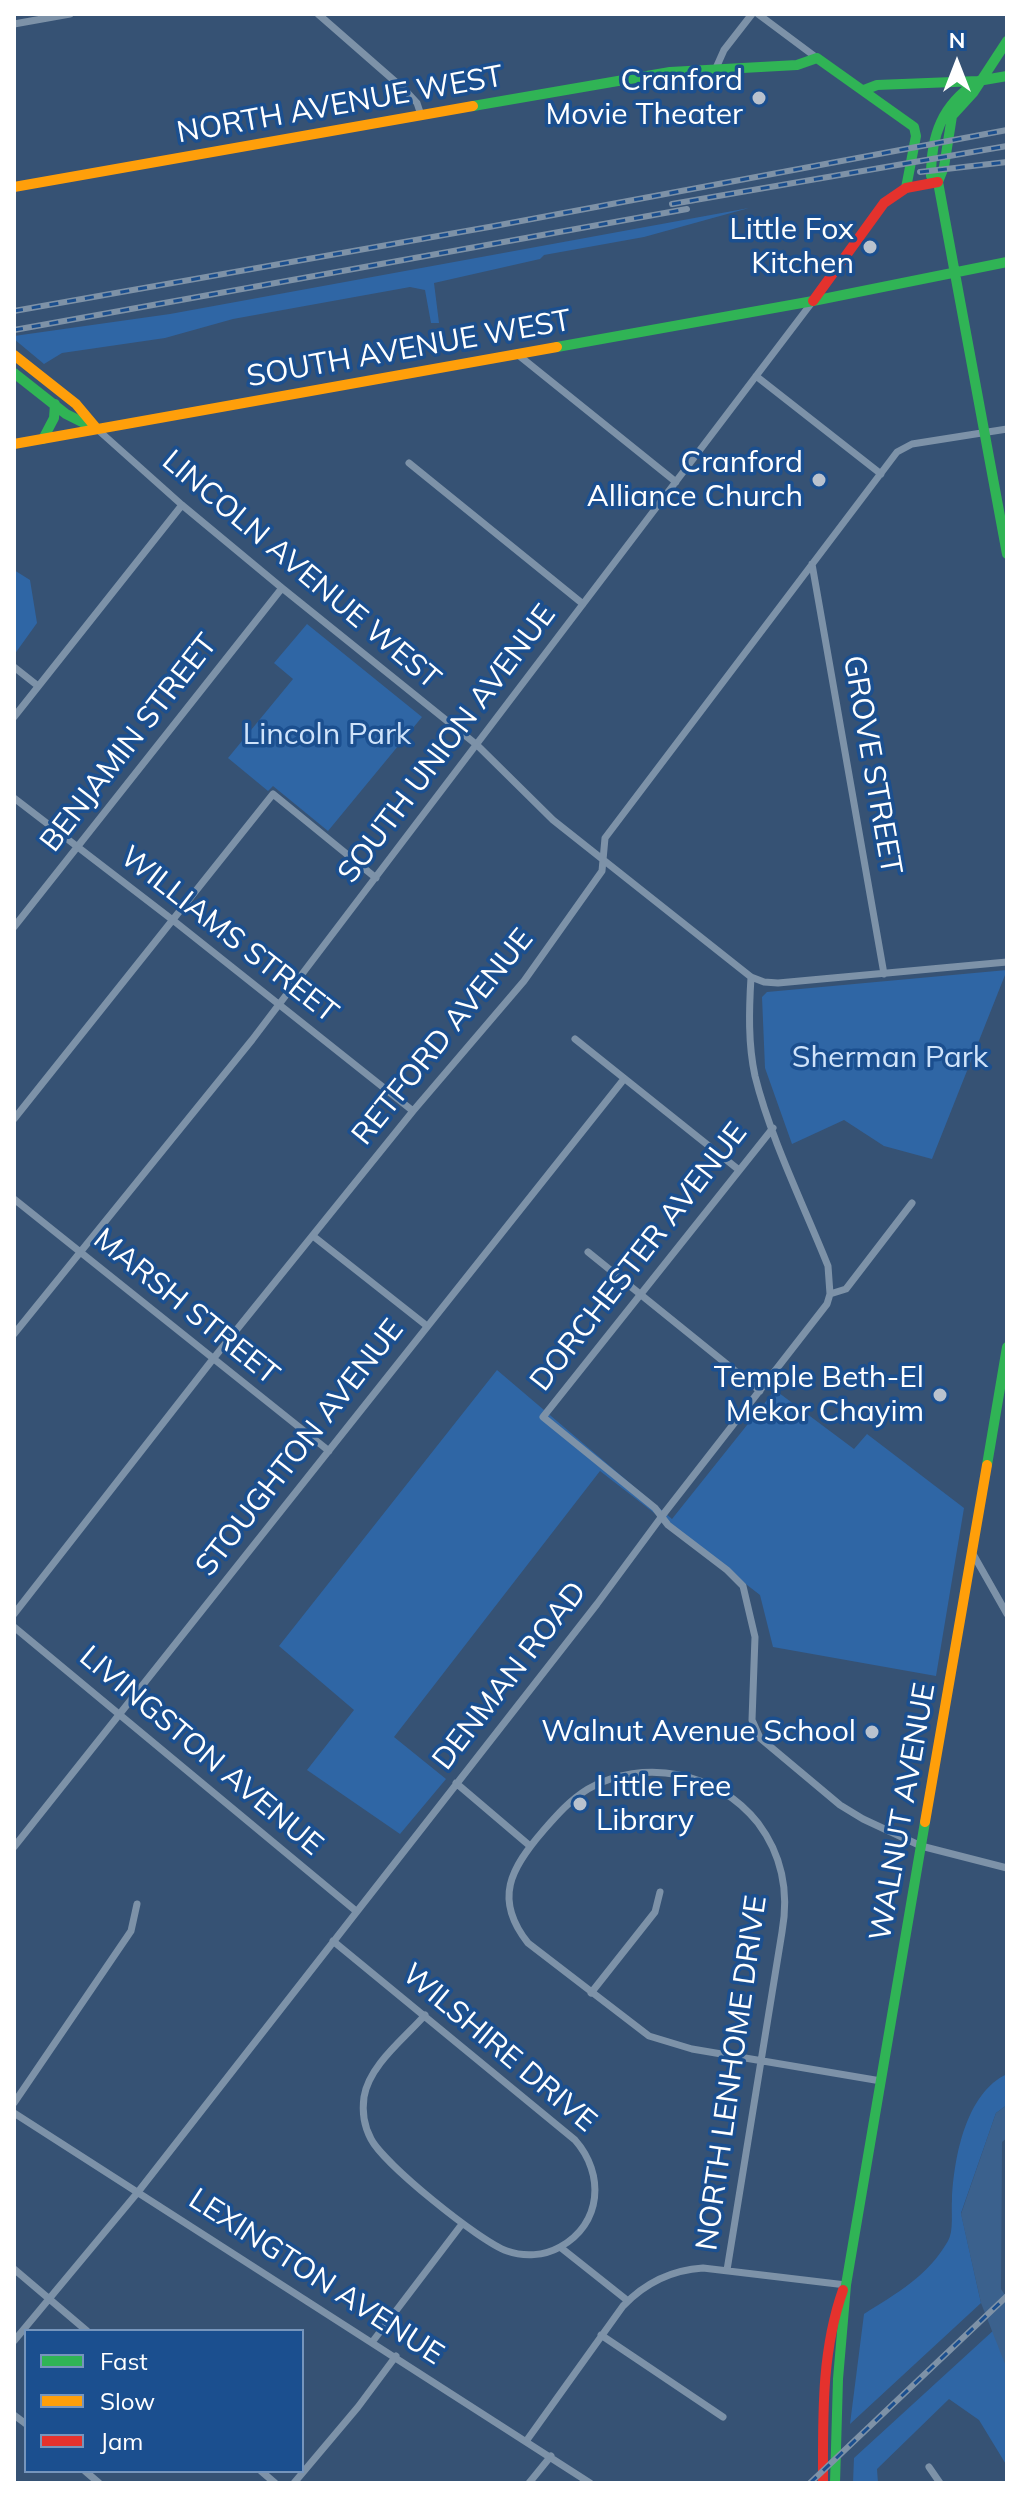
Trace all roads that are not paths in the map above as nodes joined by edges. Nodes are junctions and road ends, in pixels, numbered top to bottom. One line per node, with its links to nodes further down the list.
1 (70, 14): 4 (street)
2 (318, 14): 12 (street)
3 (755, 14): 7 (street); 8 (street)
4 (42, 16): 5 (street)
5 (14, 24)
6 (1007, 41): 10 (street)
7 (817, 58): 8 (street, NORTH AVENUE WEST); 11 (street)
8 (716, 68): 12 (street, NORTH AVENUE WEST)
9 (1007, 76): 10 (street)
10 (978, 81): 11 (street); 13 (street)
11 (864, 90): 14 (street)
12 (421, 115): 15 (street, NORTH AVENUE WEST)
13 (938, 182): 14 (street); 17 (street)
14 (907, 183): 18 (street, SOUTH UNION AVENUE)
15 (14, 187)
16 (1007, 262): 17 (street, SOUTH AVENUE WEST)
17 (954, 271): 18 (street, SOUTH AVENUE WEST); 26 (street)
18 (813, 301): 19 (street, SOUTH AVENUE WEST); 22 (street, SOUTH UNION AVENUE)
19 (517, 354): 24 (street, SOUTH AVENUE WEST); 31 (street)
20 (14, 355): 24 (street, LINCOLN AVENUE WEST)
21 (14, 373): 23 (street, LINCOLN AVENUE WEST)
22 (756, 376): 30 (street); 31 (street, SOUTH UNION AVENUE)
23 (55, 404): 24 (street, LINCOLN AVENUE WEST); 27 (street)
24 (97, 429): 27 (street, SOUTH AVENUE WEST); 32 (street, LINCOLN AVENUE WEST)
25 (1007, 429): 26 (street, RETFORD AVENUE)
26 (985, 433): 30 (street, RETFORD AVENUE); 33 (street)
27 (43, 439): 28 (street, SOUTH AVENUE WEST)
28 (14, 444)
29 (409, 463): 36 (street)
30 (881, 474): 34 (street, RETFORD AVENUE)
31 (676, 482): 36 (street, SOUTH UNION AVENUE)
32 (182, 505): 35 (street, LINCOLN AVENUE WEST); 38 (street)
33 (1007, 554)
34 (812, 564): 43 (street, RETFORD AVENUE); 48 (street, GROVE STREET)
35 (282, 588): 40 (street, LINCOLN AVENUE WEST); 42 (street, BENJAMIN STREET)
36 (583, 604): 40 (street, SOUTH UNION AVENUE)
37 (14, 667): 38 (street)
38 (38, 686): 39 (street)
39 (14, 717)
40 (477, 745): 43 (street, LINCOLN AVENUE WEST); 44 (street, SOUTH UNION AVENUE)
41 (14, 798): 42 (street, WILLIAMS STREET)
42 (77, 847): 45 (street, WILLIAMS STREET); 46 (street, BENJAMIN STREET)
43 (602, 859): 49 (street, LINCOLN AVENUE WEST); 53 (street, RETFORD AVENUE)
44 (376, 878): 45 (street); 50 (street, SOUTH UNION AVENUE)
45 (174, 921): 50 (street, WILLIAMS STREET); 54 (street)
46 (14, 927)
47 (1007, 962): 48 (street)
48 (884, 974): 49 (street)
49 (751, 977): 55 (street)
50 (278, 1005): 53 (street, WILLIAMS STREET); 61 (street, SOUTH UNION AVENUE)
51 (575, 1039): 52 (street)
52 (624, 1079): 56 (street); 64 (street, STOUGHTON AVENUE)
53 (413, 1111): 59 (street, RETFORD AVENUE)
54 (14, 1119)
55 (773, 1128): 56 (street, DORCHESTER AVENUE); 63 (street)
56 (739, 1170): 62 (street, DORCHESTER AVENUE)
57 (14, 1199): 61 (street, MARSH STREET)
58 (912, 1203): 63 (street)
59 (313, 1236): 64 (street); 67 (street, RETFORD AVENUE)
60 (588, 1252): 62 (street)
61 (80, 1253): 65 (street, SOUTH UNION AVENUE); 67 (street, MARSH STREET)
62 (640, 1294): 68 (street); 70 (street, DORCHESTER AVENUE)
63 (830, 1294): 68 (street, DENMAN ROAD)
64 (427, 1326): 69 (street, STOUGHTON AVENUE)
65 (14, 1334)
66 (1007, 1347): 71 (street, WALNUT AVENUE)
67 (213, 1359): 69 (street, MARSH STREET); 72 (street, RETFORD AVENUE)
68 (760, 1391): 70 (street, DENMAN ROAD)
69 (329, 1451): 75 (street, STOUGHTON AVENUE)
70 (662, 1516): 76 (street, DENMAN ROAD); 78 (street)
71 (972, 1552): 73 (street); 78 (street, WALNUT AVENUE)
72 (14, 1614)
73 (1007, 1614)
74 (14, 1627): 75 (street, LIVINGSTON AVENUE)
75 (121, 1714): 79 (street, STOUGHTON AVENUE); 83 (street, LIVINGSTON AVENUE)
76 (456, 1783): 77 (street); 83 (street, DENMAN ROAD)
77 (530, 1846): 85 (street); 87 (street, NORTH LENHOME DRIVE)
78 (921, 1846): 80 (street); 88 (street, WALNUT AVENUE)
79 (14, 1847)
80 (1007, 1868)
81 (660, 1892): 85 (street)
82 (137, 1904): 89 (street)
83 (356, 1911): 84 (street, DENMAN ROAD)
84 (333, 1941): 86 (street, WILSHIRE DRIVE); 91 (street, DENMAN ROAD)
85 (591, 1993): 87 (street)
86 (425, 2015): 92 (street); 93 (street, WILSHIRE DRIVE)
87 (761, 2060): 88 (street); 95 (street, NORTH LENHOME DRIVE)
88 (881, 2081): 96 (street, WALNUT AVENUE)
89 (14, 2103)
90 (14, 2113): 91 (street, LEXINGTON AVENUE)
91 (138, 2192): 97 (street, DENMAN ROAD); 102 (street, LEXINGTON AVENUE)
92 (462, 2224): 93 (street); 102 (street)
93 (560, 2247): 98 (street)
94 (14, 2269): 97 (street)
95 (727, 2270): 96 (street); 98 (street)
96 (846, 2285): 111 (street, WALNUT AVENUE); 112 (street, WALNUT AVENUE)
97 (49, 2299): 99 (street); 101 (street, DENMAN ROAD)
98 (628, 2301): 100 (street)
99 (85, 2329)
100 (601, 2335): 104 (street); 105 (street)
101 (14, 2341)
102 (373, 2341): 103 (street, LEXINGTON AVENUE)
103 (396, 2356): 105 (street, LEXINGTON AVENUE); 108 (street)
104 (723, 2417)
105 (527, 2440): 106 (street, LEXINGTON AVENUE)
106 (551, 2456): 109 (street); 110 (street, LEXINGTON AVENUE)
107 (929, 2467): 113 (street)
108 (304, 2471)
109 (529, 2483)
110 (590, 2483)
111 (823, 2483)
112 (835, 2483)
113 (940, 2483)

